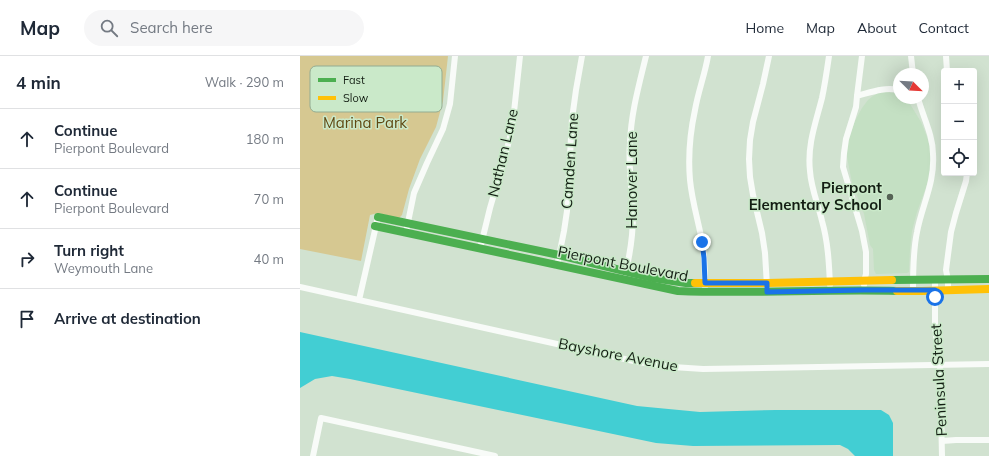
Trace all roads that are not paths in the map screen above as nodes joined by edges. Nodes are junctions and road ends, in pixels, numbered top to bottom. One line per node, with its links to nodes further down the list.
1 (455, 56): 18 (street)
2 (520, 56): 21 (street, Nathan Lane)
3 (582, 56): 23 (street, Camden Lane)
4 (646, 56): 25 (street, Hanover Lane)
5 (708, 56): 33 (street)
6 (769, 56): 34 (street)
7 (829, 56): 31 (street)
8 (862, 56): 14 (street)
9 (911, 56): 11 (street)
10 (946, 56): 12 (street)
11 (912, 68)
12 (947, 68)
13 (893, 88): 14 (street)
14 (857, 96): 32 (street)
15 (920, 104): 28 (street)
16 (967, 176): 30 (street)
17 (378, 217): 18 (street, Pierpont Boulevard); 19 (street)
18 (408, 223): 20 (street); 21 (street, Pierpont Boulevard)
19 (375, 226): 20 (street, Pierpont Boulevard); 44 (street)
20 (406, 232): 22 (street, Pierpont Boulevard)
21 (482, 239): 22 (street, Nathan Lane); 23 (street, Pierpont Boulevard)
22 (480, 249): 24 (street, Pierpont Boulevard)
23 (559, 256): 24 (street, Camden Lane); 25 (street, Pierpont Boulevard)
24 (556, 266): 27 (street, Pierpont Boulevard)
25 (626, 272): 27 (street, Hanover Lane); 33 (street, Pierpont Boulevard)
26 (989, 279): 30 (street, Pierpont Boulevard)
27 (624, 280): 42 (street, Pierpont Boulevard)
28 (913, 280): 29 (street, Pierpont Boulevard); 32 (street, Pierpont Boulevard); 38 (street)
29 (935, 280): 30 (street, Pierpont Boulevard); 39 (street, Peninsula Street)
30 (948, 280): 40 (street)
31 (830, 281): 32 (street, Pierpont Boulevard); 34 (street, Pierpont Boulevard); 41 (street)
32 (864, 281): 37 (street)
33 (705, 283): 34 (street, Pierpont Boulevard); 42 (street)
34 (767, 283): 43 (street)
35 (300, 287): 44 (street, Bayshore Avenue)
36 (989, 289): 40 (street, Pierpont Boulevard)
37 (864, 290): 38 (street, Pierpont Boulevard); 41 (street, Pierpont Boulevard)
38 (913, 290): 39 (street, Pierpont Boulevard)
39 (935, 290): 40 (street, Pierpont Boulevard); 45 (street, Peninsula Street)
40 (948, 290)
41 (830, 291): 43 (street, Pierpont Boulevard)
42 (705, 292): 43 (street, Pierpont Boulevard)
43 (767, 292)
44 (359, 300): 45 (street, Bayshore Avenue)
45 (940, 364): 46 (street, Bayshore Avenue); 48 (street, Peninsula Street)
46 (989, 364)
47 (989, 440): 48 (street)
48 (942, 441): 51 (street, Peninsula Street)
49 (313, 456): 50 (street)
50 (495, 456)
51 (942, 456)

